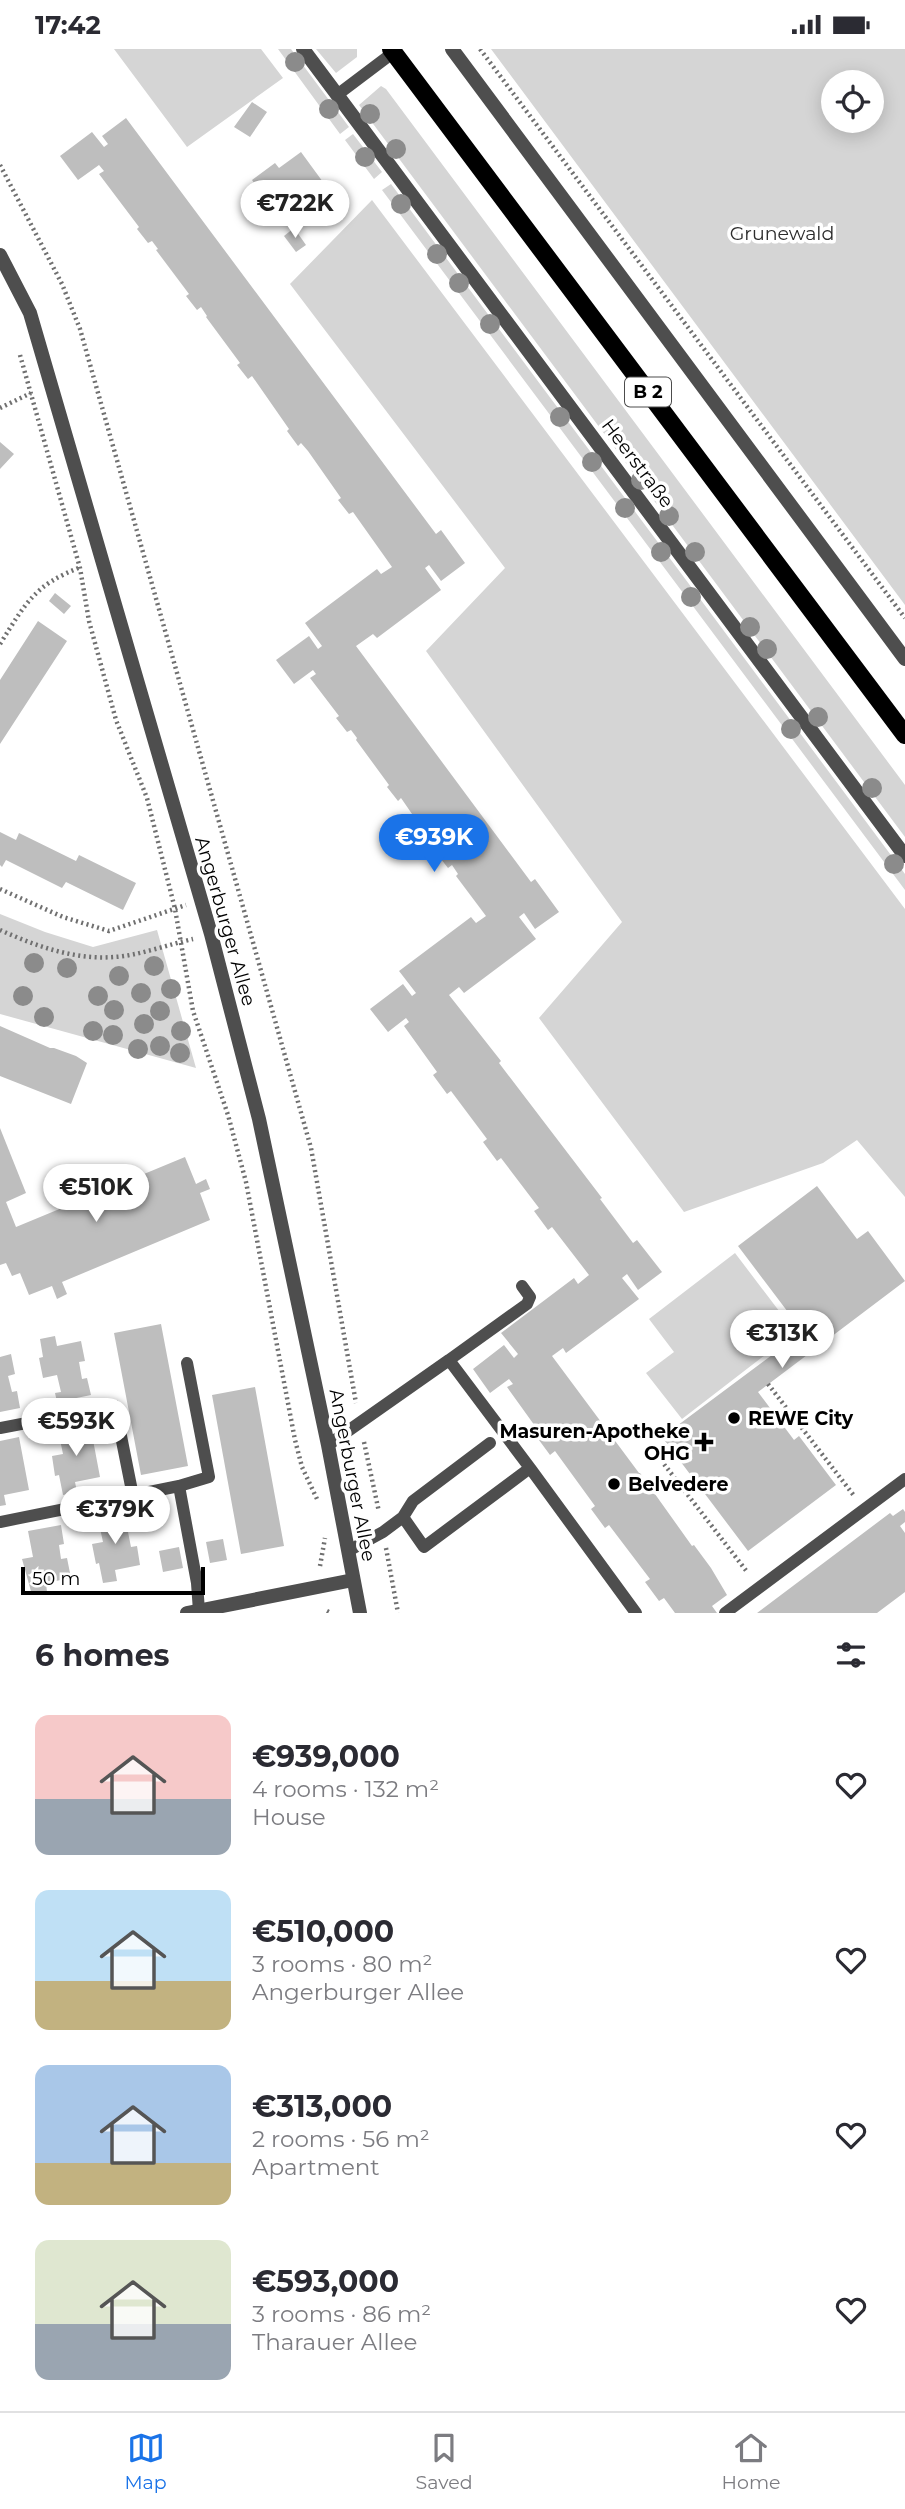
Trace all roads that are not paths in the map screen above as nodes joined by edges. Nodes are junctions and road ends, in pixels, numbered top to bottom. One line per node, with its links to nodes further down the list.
1 (303, 49): 4 (street, Heerstraße)
2 (452, 49): 6 (street)
3 (393, 50): 4 (lane); 7 (main road, B 2)
4 (337, 95): 8 (street, Heerstraße)
5 (0, 255): 14 (street, Angerburger Allee)
6 (905, 659)
7 (905, 735)
8 (905, 856)
9 (522, 1286): 10 (lane)
10 (449, 1360): 14 (lane); 15 (lane)
11 (187, 1363): 17 (lane)
12 (0, 1428): 18 (lane)
13 (490, 1443): 19 (lane)
14 (328, 1445): 21 (street, Angerburger Allee)
15 (530, 1468): 19 (lane); 25 (lane)
16 (905, 1479): 26 (lane)
17 (179, 1486): 18 (lane); 23 (lane)
18 (133, 1496): 20 (lane)
19 (403, 1517): 21 (lane)
20 (0, 1522)
21 (348, 1551): 22 (street, Angerburger Allee)
22 (353, 1580): 23 (street); 24 (street, Angerburger Allee)
23 (193, 1612)
24 (360, 1613)
25 (636, 1613)
26 (724, 1613)

